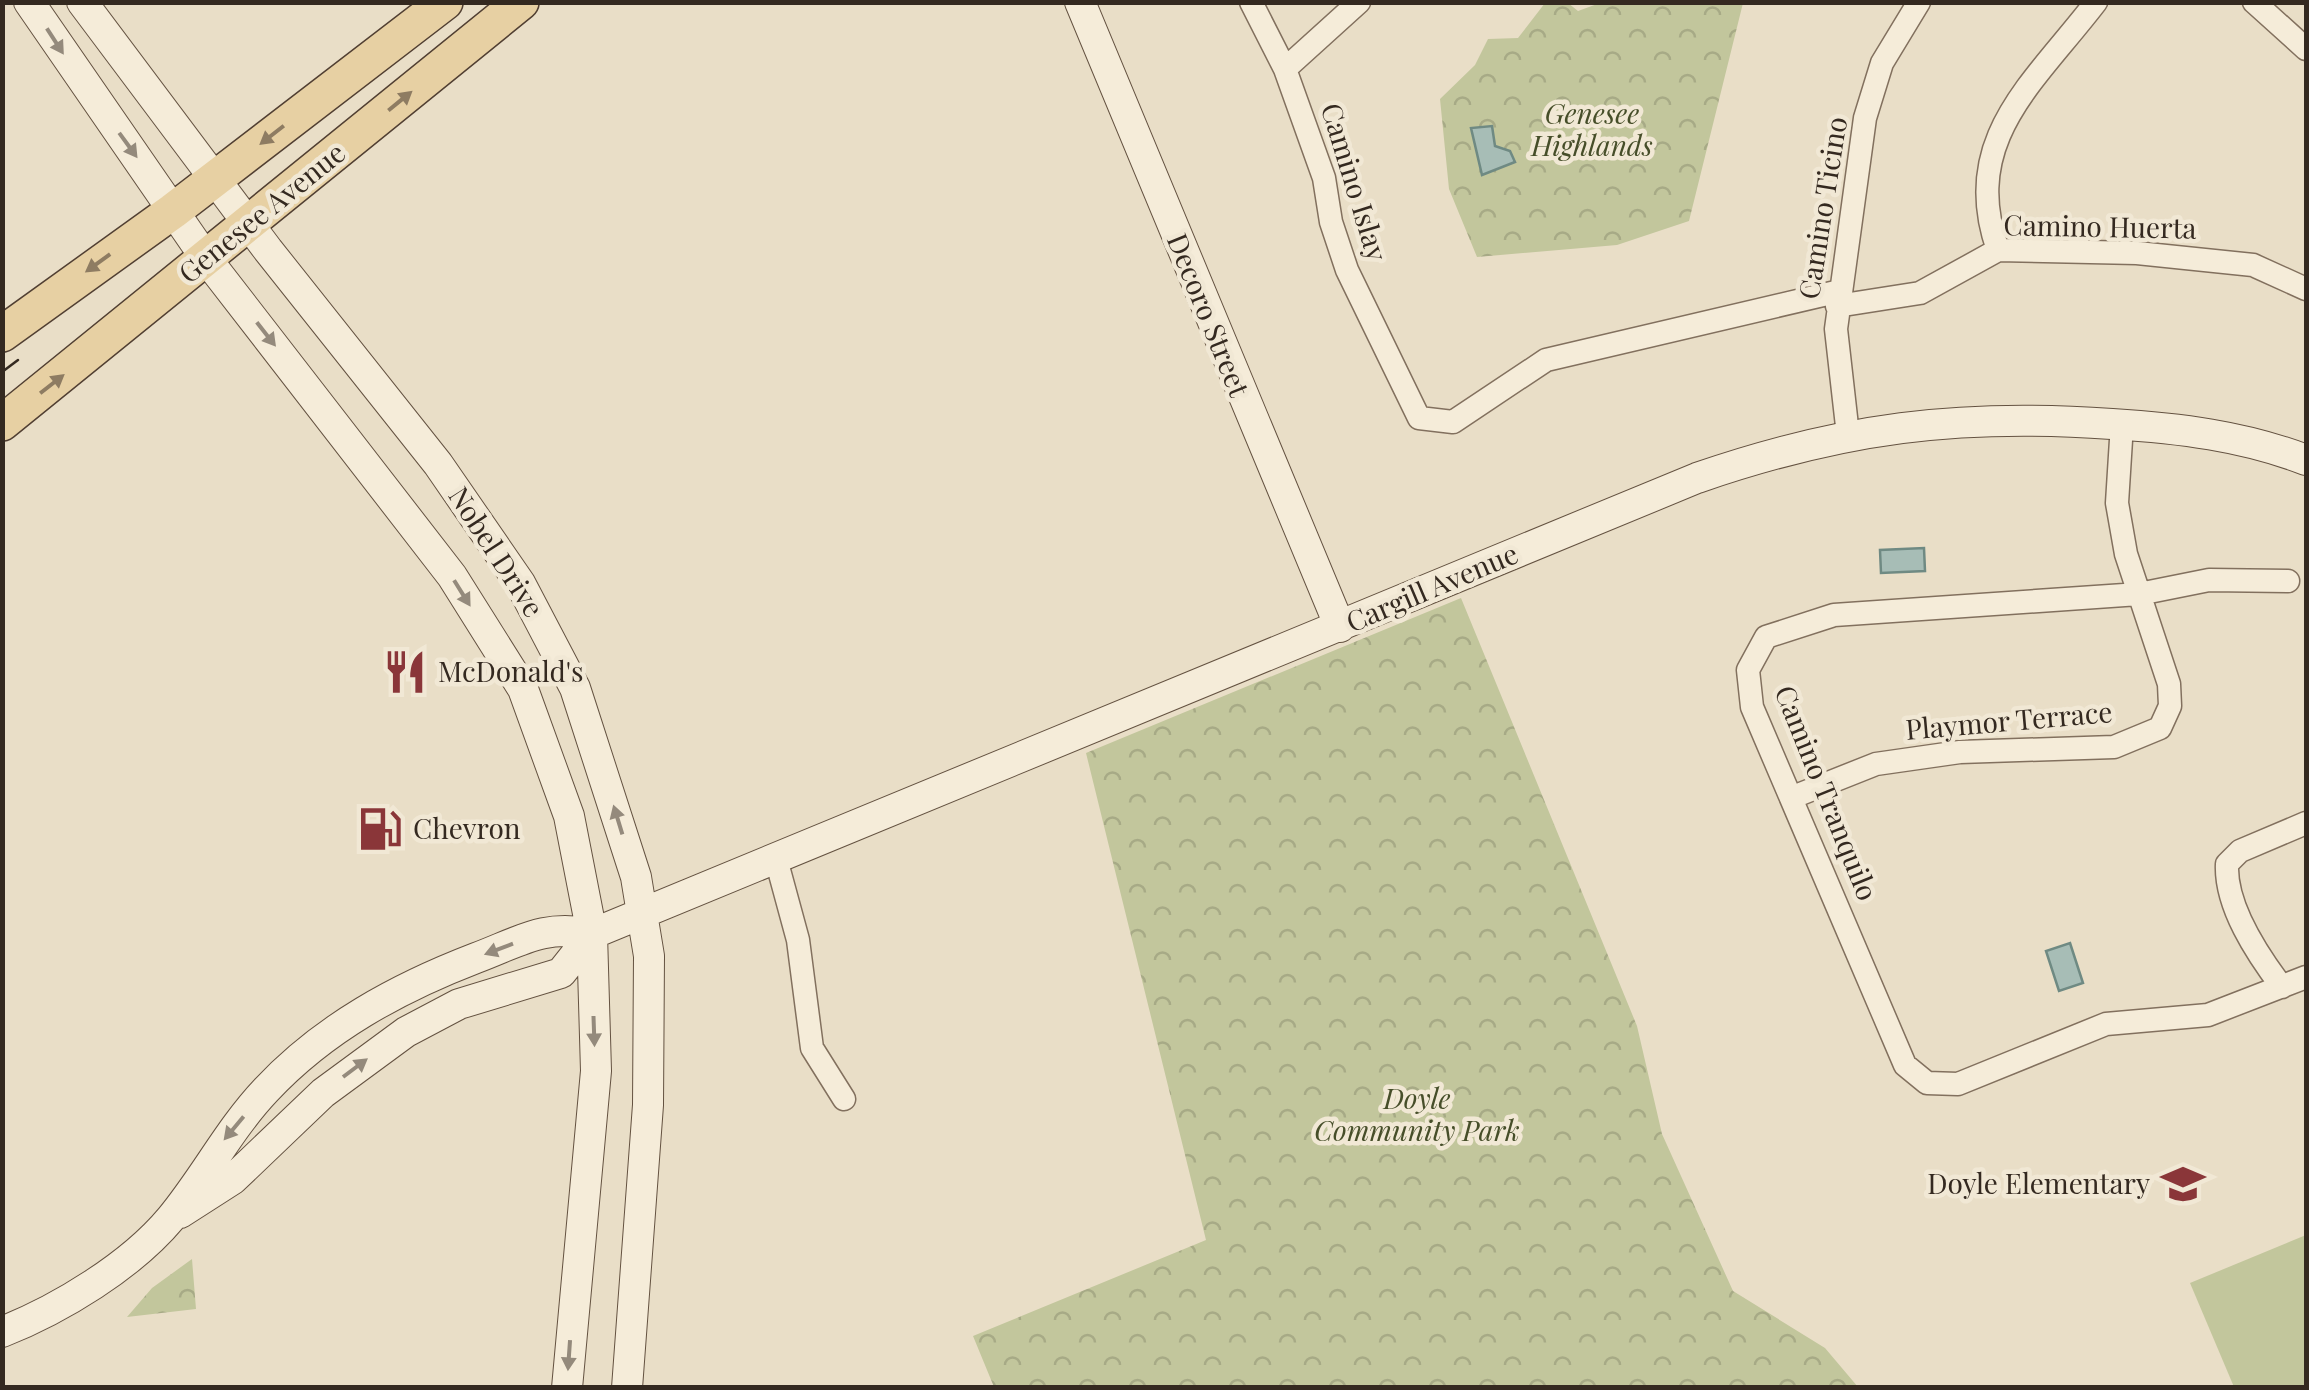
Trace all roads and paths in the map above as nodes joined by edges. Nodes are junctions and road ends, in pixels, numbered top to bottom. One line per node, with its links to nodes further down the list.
1 (29, 2): 14 (street, Nobel Drive, one-way to 14)
2 (82, 2): 13 (street, Nobel Drive)
3 (445, 2): 13 (main road, Genesee Avenue, one-way to 13)
4 (522, 2): 15 (main road, Genesee Avenue, one-way to 4)
5 (1080, 2): 28 (street, Decoro Street)
6 (1251, 2): 12 (street, Camino Islay)
7 (1359, 2): 12 (street)
8 (1920, 2): 19 (street, Camino Ticino)
9 (2096, 2): 16 (street)
10 (2254, 2): 11 (street)
11 (2306, 49)
12 (1285, 69): 21 (street, Camino Islay)
13 (215, 180): 14 (main road, Genesee Avenue); 15 (street, Nobel Drive)
14 (174, 211): 17 (street, Nobel Drive); 20 (main road, Genesee Avenue, one-way to 20)
15 (247, 222): 17 (main road, Genesee Avenue); 32 (street, Nobel Drive, one-way to 15)
16 (1998, 250): 18 (street, Camino Huerta); 19 (street, Camino Huerta)
17 (206, 258): 22 (main road, Genesee Avenue, one-way to 17); 33 (street, Nobel Drive, one-way to 33)
18 (2306, 289)
19 (1838, 298): 21 (street, Camino Huerta); 24 (street, Camino Ticino)
20 (2, 334)
21 (1436, 422)
22 (2, 423)
23 (2122, 424): 24 (street, Cargill Avenue); 25 (street, Cargill Avenue); 27 (street, Playmor Terrace)
24 (1848, 435): 28 (street, Cargill Avenue)
25 (2306, 460)
26 (2288, 582): 27 (street, Camino Tranquilo)
27 (2139, 594): 29 (street, Playmor Terrace); 29 (street, Camino Tranquilo)
28 (1340, 627): 31 (street, Cargill Avenue)
29 (1793, 798): 35 (street, Camino Tranquilo)
30 (2306, 823): 35 (street)
31 (776, 859): 32 (street, Cargill Avenue); 36 (street)
32 (645, 914): 33 (street, Cargill Avenue); 40 (street, Nobel Drive)
33 (592, 934): 37 (street, one-way to 33); 37 (street, one-way to 37); 39 (street, Nobel Drive, one-way to 39)
34 (2306, 977): 35 (street, Camino Tranquilo)
35 (2282, 987)
36 (844, 1100)
37 (172, 1218): 38 (street)
38 (2, 1332)
39 (567, 1388)
40 (627, 1388)

